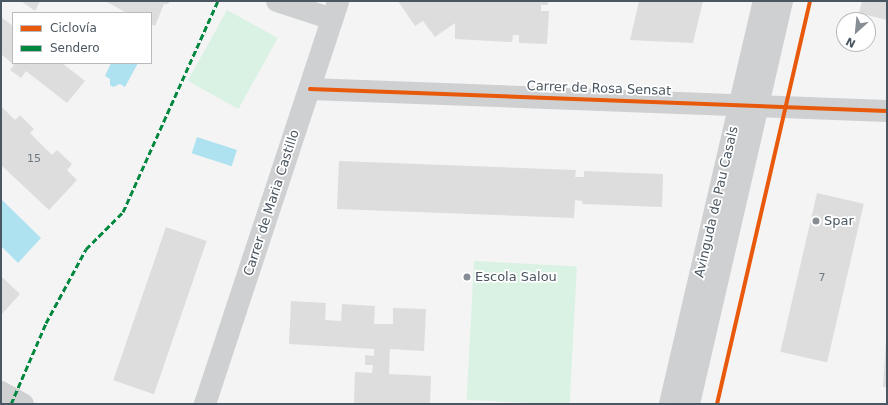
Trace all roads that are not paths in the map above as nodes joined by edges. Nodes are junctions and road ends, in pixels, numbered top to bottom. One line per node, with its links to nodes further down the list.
1 (276, 1): 4 (street)
2 (764, 1): 6 (street, Avinguda de Pau Casals)
3 (782, 1): 6 (street, Avinguda de Pau Casals)
4 (335, 10): 5 (street, Carrer de Maria Castillo)
5 (310, 89): 6 (street, Carrer de Rosa Sensat); 10 (street, Carrer de Maria Castillo)
6 (749, 105): 7 (street, Carrer de Rosa Sensat); 11 (street, Avinguda de Pau Casals); 12 (street, Avinguda de Pau Casals)
7 (887, 111)
8 (1, 392): 9 (street)
9 (23, 404)
10 (205, 404)
11 (670, 404)
12 (689, 404)

